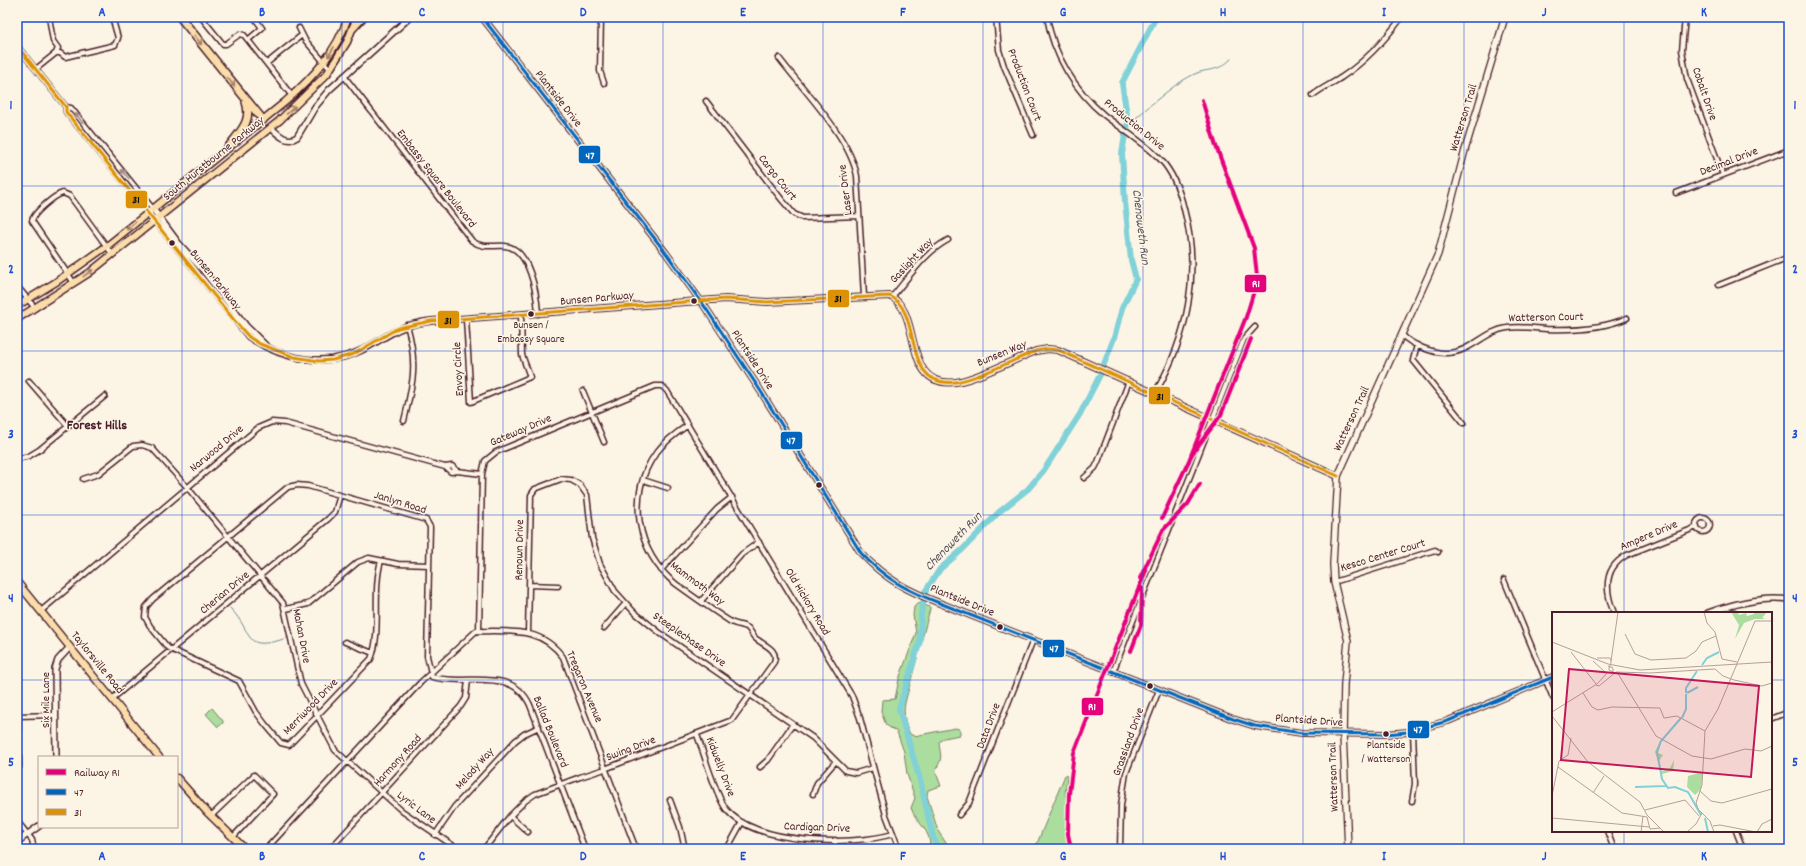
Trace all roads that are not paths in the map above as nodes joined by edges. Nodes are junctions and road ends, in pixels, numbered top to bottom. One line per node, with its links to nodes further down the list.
1 (49, 17): 22 (street)
2 (112, 17): 22 (street)
3 (180, 17): 32 (highway, one-way to 32)
4 (201, 17): 20 (street)
5 (254, 17): 20 (street)
6 (348, 17): 24 (main road, South Hurstbourne Parkway, one-way to 24)
7 (357, 17): 18 (main road, South Hurstbourne Parkway)
8 (363, 17): 18 (highway)
9 (410, 17): 28 (street)
10 (482, 17): 56 (street, Plantside Drive)
11 (601, 17): 29 (street)
12 (996, 17): 37 (street, Production Court)
13 (1047, 17): 72 (street, Production Drive)
14 (1402, 17): 30 (street)
15 (1505, 17): 66 (main road, Watterson Trail)
16 (1685, 17): 40 (street, Cobalt Drive)
17 (299, 28): 19 (street)
18 (353, 28): 27 (main road, South Hurstbourne Parkway)
19 (302, 36): 24 (street); 25 (street)
20 (248, 40): 25 (street)
21 (17, 46): 26 (street, Bunsen Parkway)
22 (56, 53): 26 (street)
23 (779, 58): 43 (street, Laser Drive)
24 (324, 63): 27 (street); 31 (main road, South Hurstbourne Parkway)
25 (267, 64): 31 (street)
26 (36, 69): 34 (street, Bunsen Parkway)
27 (330, 69): 36 (main road, South Hurstbourne Parkway, one-way to 27)
28 (344, 76): 36 (street); 59 (street, Embassy Square Boulevard)
29 (604, 83)
30 (1313, 95)
31 (292, 96): 35 (main road, South Hurstbourne Parkway)
32 (246, 100): 35 (highway); 38 (highway)
33 (706, 101): 43 (street, Cargo Court)
34 (66, 107): 42 (street, Bunsen Parkway); 42 (street, Bunsen Parkway, one-way to 34)
35 (263, 120): 36 (main road); 38 (main road, South Hurstbourne Parkway)
36 (271, 128): 44 (main road, South Hurstbourne Parkway)
37 (1033, 135)
38 (228, 148): 42 (main road, South Hurstbourne Parkway)
39 (1789, 150): 40 (street, Decimal Drive)
40 (1723, 175): 41 (street, Decimal Drive)
41 (1676, 193)
42 (150, 211): 44 (street, Bunsen Parkway); 46 (main road, South Hurstbourne Parkway, one-way to 46)
43 (859, 216): 53 (street, Laser Drive)
44 (157, 220): 47 (main road, South Hurstbourne Parkway); 64 (street, Bunsen Parkway)
45 (948, 240): 54 (street, Gaslight Way)
46 (106, 246): 47 (street); 49 (main road, South Hurstbourne Parkway); 49 (street)
47 (113, 255): 50 (main road, South Hurstbourne Parkway, one-way to 47)
48 (1789, 257): 51 (street)
49 (68, 274): 50 (street); 55 (main road, South Hurstbourne Parkway)
50 (74, 283): 58 (main road, South Hurstbourne Parkway)
51 (1719, 285)
52 (17, 286): 55 (street)
53 (864, 296): 54 (street); 56 (street)
54 (892, 297): 69 (street, Bunsen Way)
55 (28, 299): 57 (main road, South Hurstbourne Parkway); 58 (street)
56 (700, 301): 59 (street, Bunsen Parkway); 115 (street, Plantside Drive)
57 (17, 306)
58 (35, 308): 62 (main road, South Hurstbourne Parkway)
59 (538, 314): 60 (street, Bunsen Parkway)
60 (521, 315): 63 (street, Bunsen Parkway); 63 (street, Envoy Circle)
61 (1627, 318): 67 (street, Watterson Court)
62 (17, 319)
63 (466, 319): 64 (street, Bunsen Parkway)
64 (407, 326): 76 (street)
65 (1255, 326): 75 (street)
66 (1402, 335): 67 (street, Watterson Court); 83 (main road, Watterson Trail)
67 (1417, 345): 77 (street)
68 (29, 381): 79 (street)
69 (1129, 381): 72 (street, Bunsen Way); 84 (street)
70 (659, 385): 74 (street, Gateway Drive); 78 (street, Old Hickory Road)
71 (583, 391): 74 (street)
72 (1155, 393): 75 (street, Bunsen Way)
73 (105, 396): 79 (street)
74 (592, 412): 80 (street); 82 (street, Gateway Drive)
75 (1212, 420): 83 (street, Bunsen Way); 121 (street)
76 (404, 421)
77 (1464, 424)
78 (688, 425): 86 (street, Mammoth Way); 91 (street, Old Hickory Road)
79 (68, 426): 81 (street)
80 (604, 442)
81 (17, 459)
82 (482, 474): 88 (street, Narwood Drive); 113 (street, Gateway Drive)
83 (1338, 476): 102 (main road, Watterson Trail)
84 (1084, 478)
85 (83, 479): 88 (street, Mahan Drive)
86 (642, 480): 89 (street); 98 (street, Mammoth Way)
87 (553, 481): 103 (street, Renown Drive); 107 (street, Steeplechase Drive)
88 (188, 487): 93 (street, Mahan Drive); 109 (street, Narwood Drive)
89 (668, 488)
90 (340, 495): 93 (street, Janlyn Road); 97 (street, Janlyn Road); 99 (street, Cherian Drive)
91 (732, 497): 94 (street, Old Hickory Road); 98 (street)
92 (1697, 528): 110 (street, Ampere Drive)
93 (228, 536): 99 (street, Mahan Drive); 118 (street, Janlyn Road)
94 (759, 542): 106 (street); 146 (street, Old Hickory Road)
95 (1438, 552): 102 (street, Kesco Center Court)
96 (381, 561): 97 (street); 108 (street); 119 (street)
97 (429, 565): 122 (street, Janlyn Road)
98 (661, 570): 106 (street, Mammoth Way)
99 (262, 575): 108 (street, Mahan Drive); 118 (street, Cherian Drive)
100 (1504, 580): 125 (street)
101 (17, 582): 109 (main road, Taylorsville Road)
102 (1334, 582): 137 (main road, Watterson Trail)
103 (529, 585): 104 (street); 114 (street, Renown Drive)
104 (558, 586)
105 (1789, 600): 111 (street)
106 (701, 601): 120 (street, Mammoth Way)
107 (625, 604): 112 (street); 127 (street, Steeplechase Drive)
108 (286, 609): 132 (street, Mahan Drive)
109 (41, 611): 117 (main road, Taylorsville Road)
110 (1614, 612)
111 (1712, 612)
112 (604, 628)
113 (479, 631): 114 (street, Tregaron Avenue); 122 (street)
114 (528, 633): 147 (street, Tregaron Avenue)
115 (1033, 640): 121 (street, Plantside Drive); 154 (street, Data Drive)
116 (346, 642): 119 (street)
117 (70, 648): 129 (main road, Taylorsville Road); 131 (street, Six Mile Lane)
118 (172, 650): 129 (street, Cherian Drive); 132 (street, Merriwood Drive)
119 (373, 653): 132 (street, Merriwood Drive)
120 (776, 657): 127 (street, Swing Drive)
121 (1113, 672): 126 (street, Plantside Drive)
122 (430, 673): 124 (street, Ballad Boulevard); 143 (street)
123 (1552, 677): 125 (street, Plantside Drive)
124 (468, 680): 135 (street, Ballad Boulevard); 150 (street, Harmony Road)
125 (1546, 680): 128 (street); 136 (street, Plantside Drive)
126 (1159, 690): 137 (street, Plantside Drive); 181 (street, Grassland Drive)
127 (752, 695): 134 (street, Steeplechase Drive); 138 (street, Swing Drive)
128 (1552, 695)
129 (112, 699): 141 (main road, Taylorsville Road)
130 (1789, 712): 133 (street)
131 (55, 715): 139 (street); 140 (street, Six Mile Lane)
132 (318, 716): 143 (street, Mahan Drive)
133 (1772, 719)
134 (793, 724): 142 (street, Steeplechase Drive); 145 (street)
135 (539, 728): 149 (street, Ballad Boulevard); 164 (street, Melody Way)
136 (1413, 731): 137 (street, Plantside Drive); 153 (street)
137 (1343, 734): 182 (main road, Watterson Trail)
138 (697, 735): 147 (street, Swing Drive); 158 (street, Kidwelly Drive)
139 (18, 741): 144 (street)
140 (56, 756)
141 (158, 756)
142 (836, 761): 146 (street, Steeplechase Drive); 151 (street)
143 (347, 762): 150 (street, Lyric Lane); 171 (street)
144 (19, 767)
145 (760, 767)
146 (873, 768): 165 (street, Old Hickory Road)
147 (606, 769): 149 (street, Swing Drive); 176 (street, Tregaron Avenue)
148 (178, 779): 155 (main road)
149 (560, 784): 156 (street, Swing Drive); 175 (street, Ballad Boulevard)
150 (381, 793): 164 (street, Lyric Lane); 172 (street, Harmony Road)
151 (813, 794)
152 (670, 800): 177 (street)
153 (1412, 801)
154 (959, 815)
155 (211, 816): 166 (main road); 166 (street)
156 (510, 816): 160 (street); 174 (street, Swing Drive)
157 (17, 821): 163 (street)
158 (742, 822): 167 (street, Cardigan Drive); 178 (street)
159 (38, 827): 163 (street)
160 (528, 832)
161 (1607, 832): 183 (street)
162 (1736, 832): 184 (street)
163 (28, 834): 168 (street); 169 (street)
164 (435, 834): 173 (street, Lyric Lane)
165 (893, 834): 167 (street, Cardigan Drive); 180 (street, Old Hickory Road)
166 (233, 838): 170 (main road)
167 (835, 840): 179 (street)
168 (17, 842)
169 (34, 849)
170 (245, 849)
171 (266, 849)
172 (330, 849)
173 (458, 849)
174 (484, 849)
175 (584, 849)
176 (636, 849)
177 (685, 849)
178 (727, 849)
179 (836, 849)
180 (899, 849)
181 (1120, 849)
182 (1348, 849)
183 (1614, 849)
184 (1743, 849)

